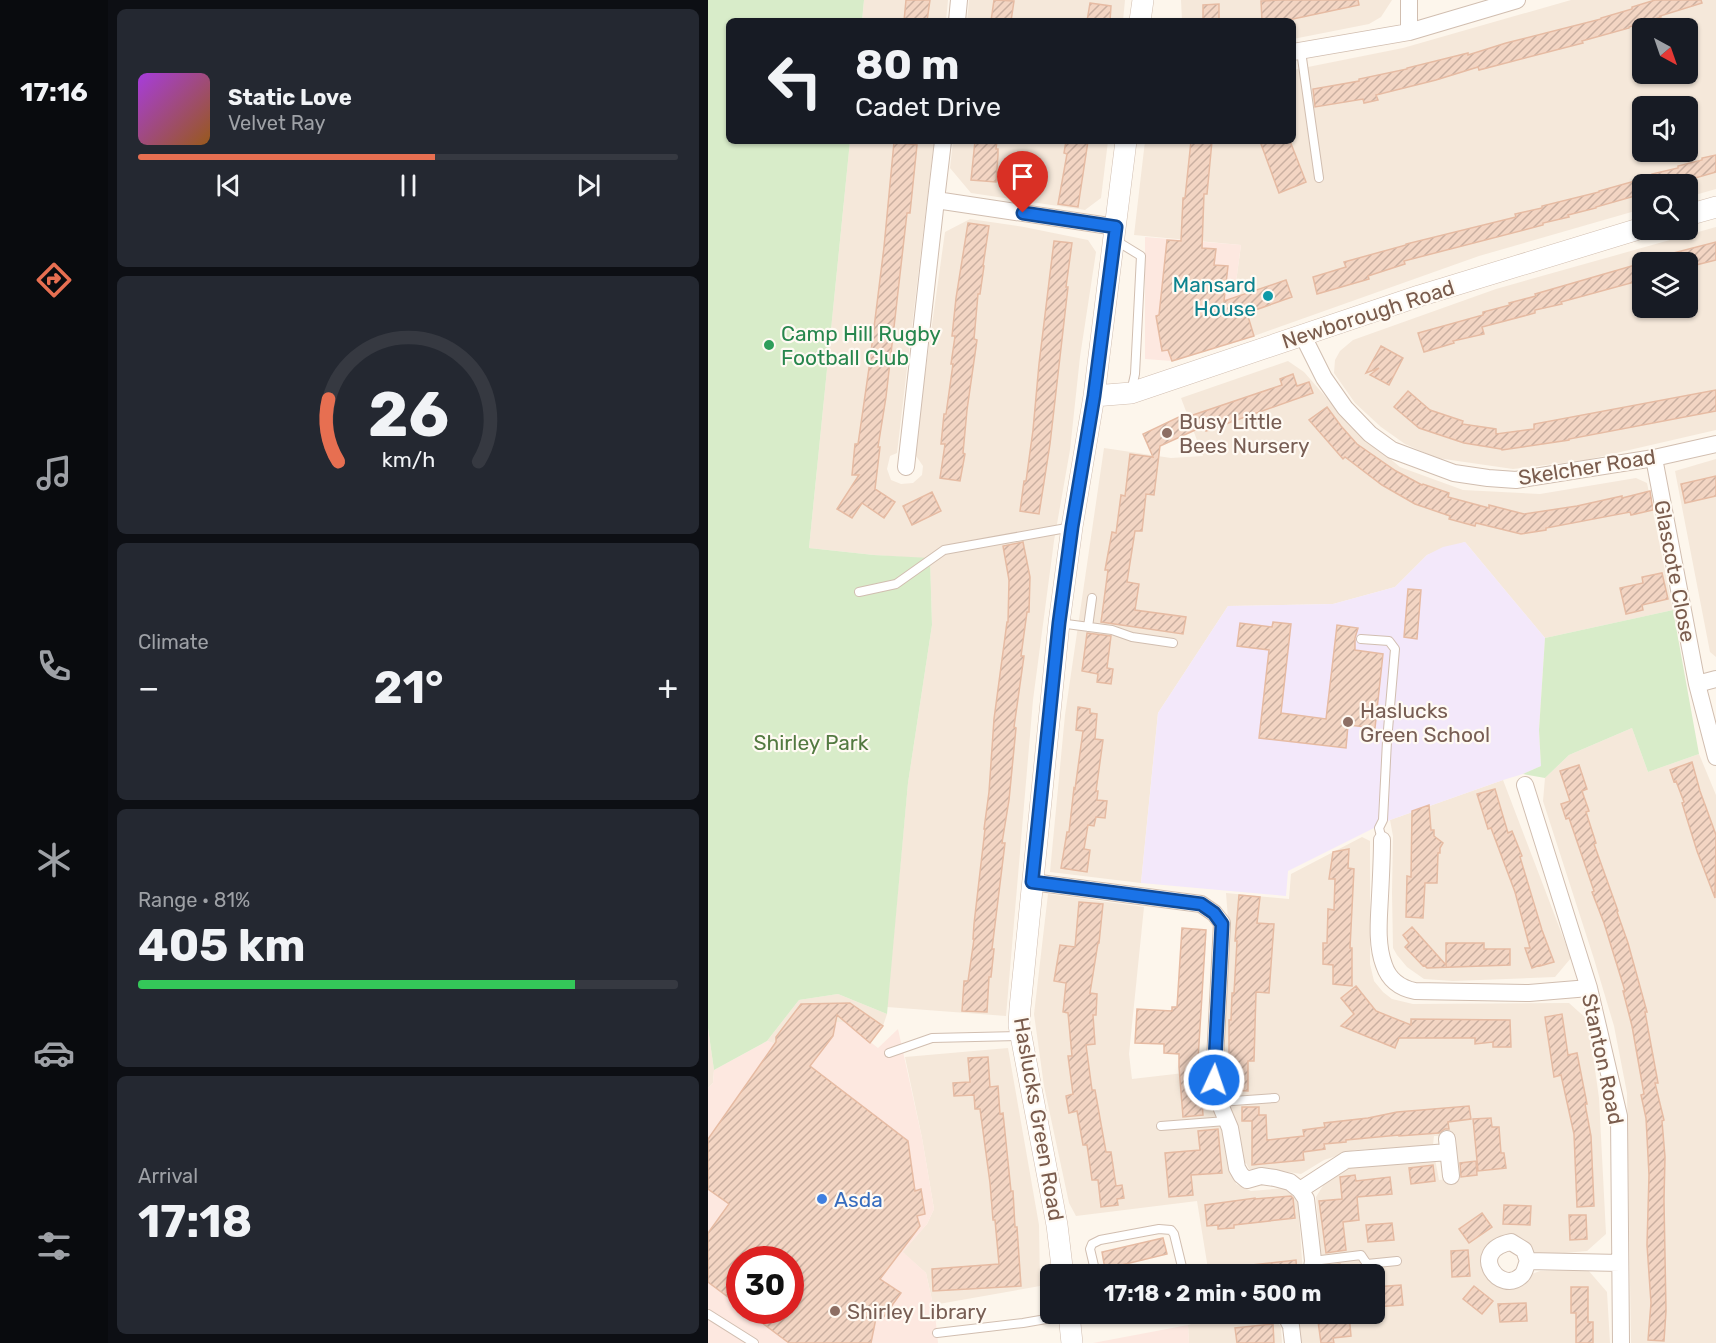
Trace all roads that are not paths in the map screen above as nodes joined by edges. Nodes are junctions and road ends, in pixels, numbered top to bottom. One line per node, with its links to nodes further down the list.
1 (959, 0): 5 (street)
2 (1143, 0): 6 (street)
3 (1409, 0): 7 (street)
4 (1517, 0): 7 (street)
5 (957, 18)
6 (1140, 18)
7 (1409, 32): 8 (street)
8 (1297, 52): 11 (lane)
9 (943, 144): 12 (street)
10 (1126, 144): 16 (street, Haslucks Green Road)
11 (1319, 178)
12 (936, 200): 16 (street); 22 (street)
13 (1716, 207): 14 (street)
14 (1698, 212)
15 (1632, 231): 17 (street, Newborough Road)
16 (1115, 234): 18 (lane); 19 (street, Haslucks Green Road)
17 (1303, 336): 18 (street, Newborough Road); 21 (street, Skelcher Road)
18 (1131, 393): 19 (street, Newborough Road)
19 (1094, 396): 23 (street, Haslucks Green Road)
20 (1716, 444): 21 (street, Skelcher Road)
21 (1654, 458): 31 (street, Glascote Close)
22 (906, 466)
23 (1072, 527): 24 (lane); 26 (street, Haslucks Green Road)
24 (859, 592)
25 (1092, 598): 27 (lane)
26 (1059, 623): 27 (lane); 35 (street, Haslucks Green Road)
27 (1088, 627): 29 (lane)
28 (1361, 639): 34 (lane)
29 (1173, 643)
30 (1716, 679): 31 (street)
31 (1697, 684): 32 (street, Glascote Close)
32 (1716, 757)
33 (1525, 785): 36 (street, Stanton Road)
34 (1382, 840): 36 (street)
35 (1032, 882): 37 (street, Haslucks Green Road); 40 (street)
36 (1588, 988): 47 (street, Stanton Road)
37 (1021, 1036): 38 (lane); 48 (street, Haslucks Green Road)
38 (889, 1053)
39 (1275, 1098): 40 (lane)
40 (1219, 1102): 41 (street)
41 (1226, 1121): 42 (lane); 44 (street)
42 (1161, 1126)
43 (1451, 1176): 44 (street)
44 (1300, 1190): 51 (street)
45 (1397, 1261): 54 (lane)
46 (1528, 1261): 47 (street)
47 (1620, 1263): 63 (street, Stanton Road)
48 (1062, 1264)
49 (1094, 1264): 50 (lane)
50 (1181, 1264)
51 (1312, 1264)
52 (1327, 1264): 53 (lane)
53 (1367, 1264)
54 (1367, 1264)
55 (708, 1314): 60 (lane)
56 (1040, 1320): 59 (lane)
57 (1071, 1324): 61 (street)
58 (1290, 1324): 62 (street)
59 (937, 1333)
60 (751, 1342)
61 (1072, 1343)
62 (1293, 1343)
63 (1621, 1343)

